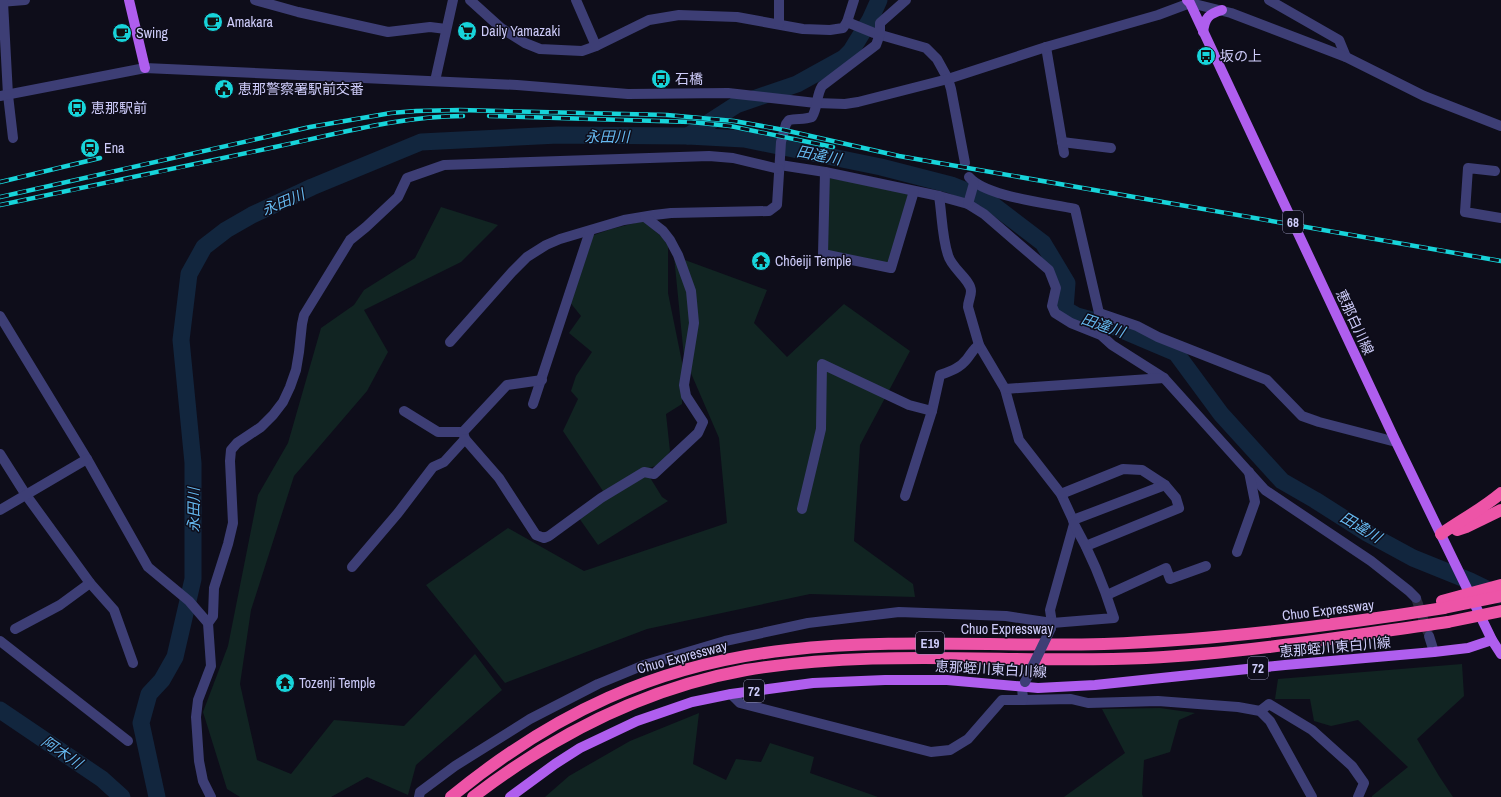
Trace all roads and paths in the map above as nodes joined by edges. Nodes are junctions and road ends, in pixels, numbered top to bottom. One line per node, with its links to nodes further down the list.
1 (25, 0): 12 (street)
2 (129, 0): 22 (main road)
3 (255, 0): 16 (street)
4 (453, 0): 16 (street)
5 (470, 0): 19 (street)
6 (576, 0): 19 (street)
7 (779, 0): 15 (street)
8 (854, 0): 14 (street)
9 (906, 0): 18 (street)
10 (1269, 0): 21 (street)
11 (1189, 1): 13 (street); 17 (main road, 恵那白川線 / 68); 20 (street)
12 (1, 2): 25 (street)
13 (1222, 10): 17 (main road); 21 (street)
14 (850, 23): 15 (street); 18 (street)
15 (780, 24): 19 (street)
16 (446, 29): 24 (street)
17 (1203, 32): 54 (main road, 恵那白川線 / 68)
18 (877, 33): 23 (street); 26 (street)
19 (596, 46)
20 (1046, 47): 23 (street); 29 (street)
21 (1346, 57): 27 (street)
22 (145, 68): 24 (street); 25 (street)
23 (948, 79): 26 (street); 32 (street)
24 (435, 80): 26 (street)
25 (4, 95): 28 (street)
26 (816, 103): 33 (street)
27 (1501, 126)
28 (13, 138)
29 (1062, 142): 30 (street); 31 (street)
30 (1111, 148)
31 (1064, 153)
32 (965, 163)
33 (779, 167): 35 (street); 39 (street); 80 (street)
34 (1496, 171): 40 (street)
35 (825, 172): 36 (street); 36 (street)
36 (914, 191): 37 (street)
37 (939, 196): 38 (street); 46 (street)
38 (968, 204): 42 (street); 44 (street)
39 (645, 217): 41 (street); 53 (street)
40 (1501, 218)
41 (590, 231): 45 (street); 48 (street)
42 (1099, 313): 44 (street); 54 (street)
43 (0, 316): 56 (street)
44 (1101, 335): 47 (street)
45 (450, 342)
46 (980, 344): 49 (street); 52 (street)
47 (1164, 378): 49 (street); 58 (street)
48 (542, 380): 50 (street); 53 (street)
49 (1005, 389): 61 (street)
50 (533, 404)
51 (404, 411): 53 (street)
52 (932, 411): 63 (street); 64 (street)
53 (464, 435): 71 (street)
54 (1396, 442): 68 (main road, 恵那白川線 / 68)
55 (0, 454): 57 (street)
56 (87, 459): 62 (street); 80 (street)
57 (3, 465): 62 (street)
58 (1249, 472): 70 (street); 77 (street)
59 (1165, 486): 61 (street); 67 (street); 69 (street)
60 (1501, 493): 68 (highway)
61 (1061, 494): 67 (street)
62 (26, 495): 65 (street); 73 (street)
63 (905, 496)
64 (802, 509)
65 (0, 510)
66 (1501, 510): 68 (highway)
67 (1074, 522): 69 (street); 81 (street)
68 (1441, 534): 84 (main road, 恵那白川線 / 68)
69 (1086, 546): 75 (street)
70 (1237, 552)
71 (352, 566)
72 (1206, 566): 75 (street)
73 (90, 583): 82 (street); 88 (street)
74 (1501, 585): 78 (highway, bridge)
75 (1107, 595): 81 (street)
76 (1501, 596): 78 (highway, bridge)
77 (1416, 598)
78 (1443, 604): 96 (highway, Chuo Expressway / E19)
79 (1501, 611): 97 (highway, Chuo Expressway / E19, bridge)
80 (208, 623): 94 (street)
81 (1051, 625): 89 (street, bridge); 95 (street)
82 (15, 629)
83 (1429, 636): 86 (street)
84 (1492, 640): 86 (main road, 恵那蛭川東白川線 / 72); 87 (main road, 恵那白川線 / 68)
85 (0, 641): 93 (street)
86 (1434, 652): 89 (main road, 恵那蛭川東白川線 / 72)
87 (1501, 654)
88 (133, 663)
89 (1024, 684): 90 (main road, 恵那蛭川東白川線 / 72); 91 (street)
90 (731, 694): 91 (street); 98 (main road, 恵那蛭川東白川線 / 72)
91 (1023, 700): 92 (street)
92 (1260, 711): 99 (street); 100 (street)
93 (128, 741)
94 (211, 797)
95 (418, 797)
96 (451, 797)
97 (473, 797)
98 (510, 797)
99 (1312, 797)
100 (1358, 797)

